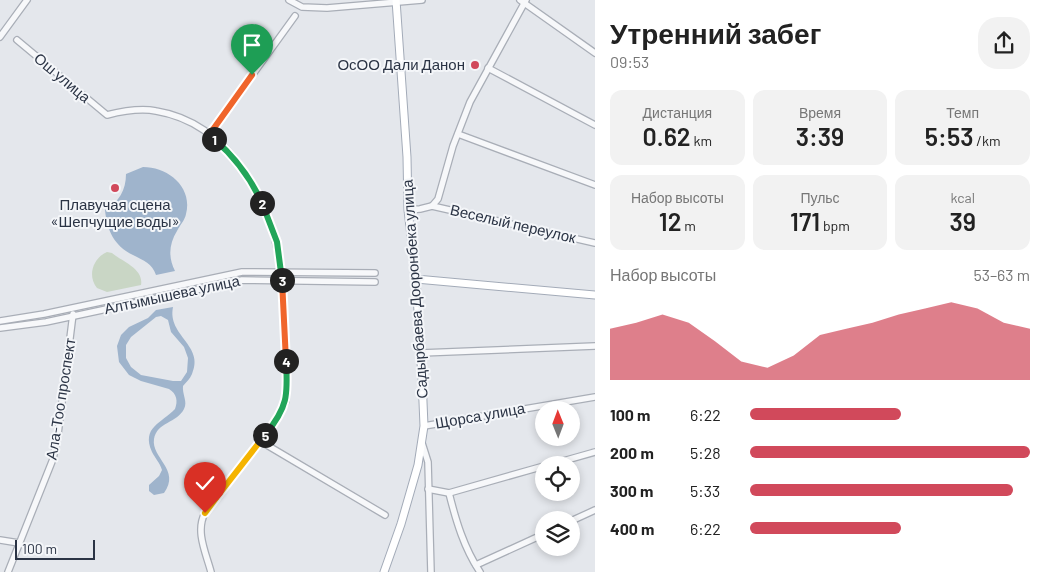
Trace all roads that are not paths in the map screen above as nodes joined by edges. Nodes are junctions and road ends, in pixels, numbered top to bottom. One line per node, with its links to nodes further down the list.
1 (27, 0): 7 (street)
2 (289, 0): 4 (street)
3 (422, 0): 4 (street)
4 (396, 1): 16 (main road, Садырбаева Дооронбека улица)
5 (523, 1): 9 (street); 10 (street)
6 (295, 16): 13 (street)
7 (0, 37)
8 (17, 40): 13 (street, Ош улица)
9 (595, 53)
10 (488, 68): 11 (street); 12 (street)
11 (595, 125)
12 (458, 134): 14 (street); 15 (street)
13 (209, 135): 18 (street)
14 (595, 185)
15 (432, 206): 16 (street); 17 (street, Веселый переулок)
16 (408, 210): 20 (main road, Садырбаева Дооронбека улица)
17 (595, 243)
18 (281, 272): 19 (street, Алтымышева улица); 21 (street); 24 (street, Алтымышева улица)
19 (375, 273)
20 (416, 279): 23 (main road); 29 (main road, Садырбаева Дооронбека улица)
21 (282, 280): 22 (street, Алтымышева улица); 25 (street, Алтымышева улица); 32 (street)
22 (375, 282)
23 (595, 295)
24 (72, 308): 25 (street, Ала-Тоо проспект); 26 (street, Алтымышева улица)
25 (74, 316): 27 (street, Алтымышева улица); 44 (street, Ала-Тоо проспект)
26 (0, 321)
27 (0, 328)
28 (595, 346): 29 (street)
29 (421, 354): 31 (main road, Садырбаева Дооронбека улица)
30 (595, 397): 31 (street, Щорса улица)
31 (424, 426): 33 (main road, Садырбаева Дооронбека улица)
32 (260, 441): 40 (street); 47 (street)
33 (422, 442): 37 (street); 48 (main road, Садырбаева Дооронбека улица)
34 (595, 452): 35 (street)
35 (580, 456)
36 (535, 469): 38 (street)
37 (428, 489): 38 (street); 49 (street)
38 (449, 493): 45 (street)
39 (595, 510): 41 (street)
40 (385, 515)
41 (580, 517)
42 (535, 538): 45 (street)
43 (0, 540): 44 (street)
44 (19, 543): 46 (street, Ала-Тоо проспект)
45 (476, 566): 50 (street)
46 (8, 572)
47 (212, 572)
48 (384, 572)
49 (431, 572)
50 (480, 572)

